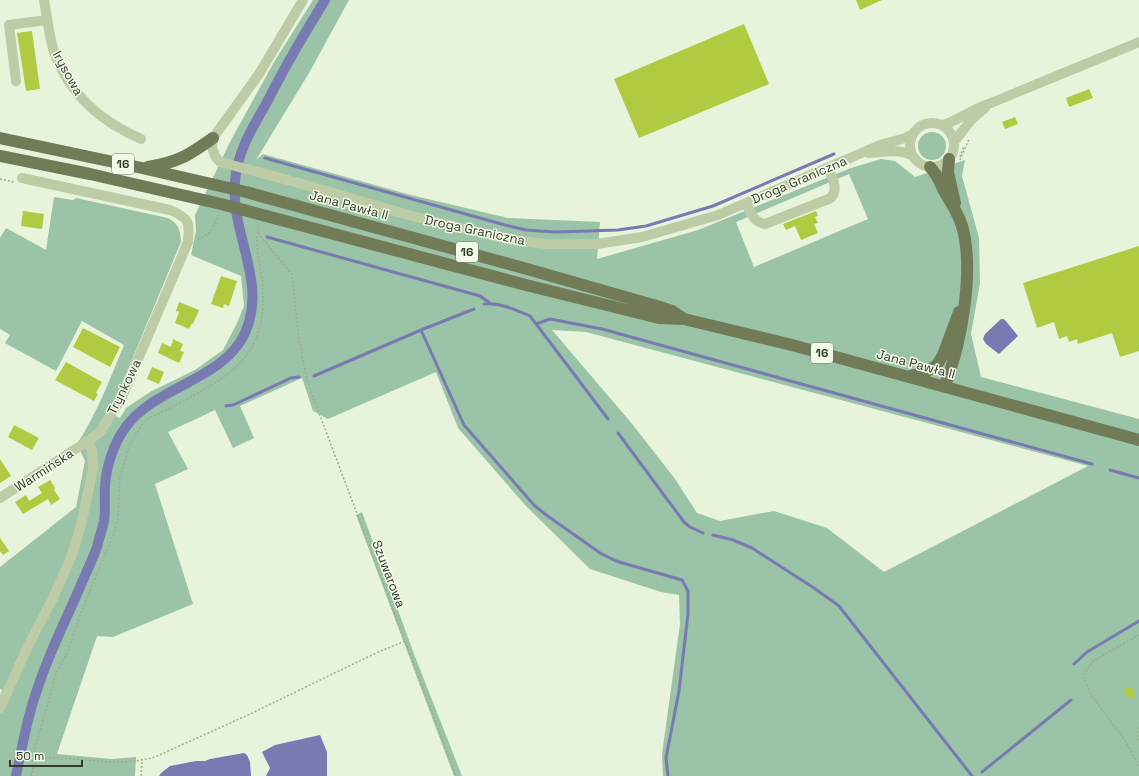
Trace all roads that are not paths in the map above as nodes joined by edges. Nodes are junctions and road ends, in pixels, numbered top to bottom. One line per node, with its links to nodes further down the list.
1 (44, 0): 3 (street, Irysowa)
2 (303, 0): 10 (street)
3 (47, 20): 5 (street); 11 (street, Irysowa)
4 (1139, 42): 6 (street)
5 (16, 81)
6 (991, 103): 7 (street); 12 (street)
7 (942, 125): 8 (street); 12 (street)
8 (913, 134): 13 (street, Droga Graniczna); 15 (street)
9 (0, 138): 18 (main road, Jana Pawła II / 16)
10 (214, 138): 18 (main road); 21 (street, Droga Graniczna)
11 (141, 139)
12 (954, 142): 16 (street)
13 (861, 154): 15 (street, Droga Graniczna); 19 (street, Droga Graniczna)
14 (0, 156): 24 (main road, Jana Pawła II / 16)
15 (913, 156): 17 (street)
16 (956, 161): 17 (street); 22 (main road)
17 (930, 167): 22 (main road)
18 (142, 168): 24 (main road, Jana Pawła II / 16)
19 (828, 168): 21 (street, Droga Graniczna); 21 (street)
20 (22, 178): 28 (street, Trynkowa)
21 (746, 203)
22 (957, 212): 23 (main road)
23 (965, 298): 25 (main road); 26 (main road)
24 (684, 319): 25 (main road, Jana Pawła II / 16)
25 (910, 376): 26 (main road, Jana Pawła II / 16)
26 (945, 386): 27 (main road, Jana Pawła II / 16)
27 (1139, 440)
28 (88, 441): 29 (street, Warmińska); 30 (street)
29 (0, 498)
30 (0, 708)

